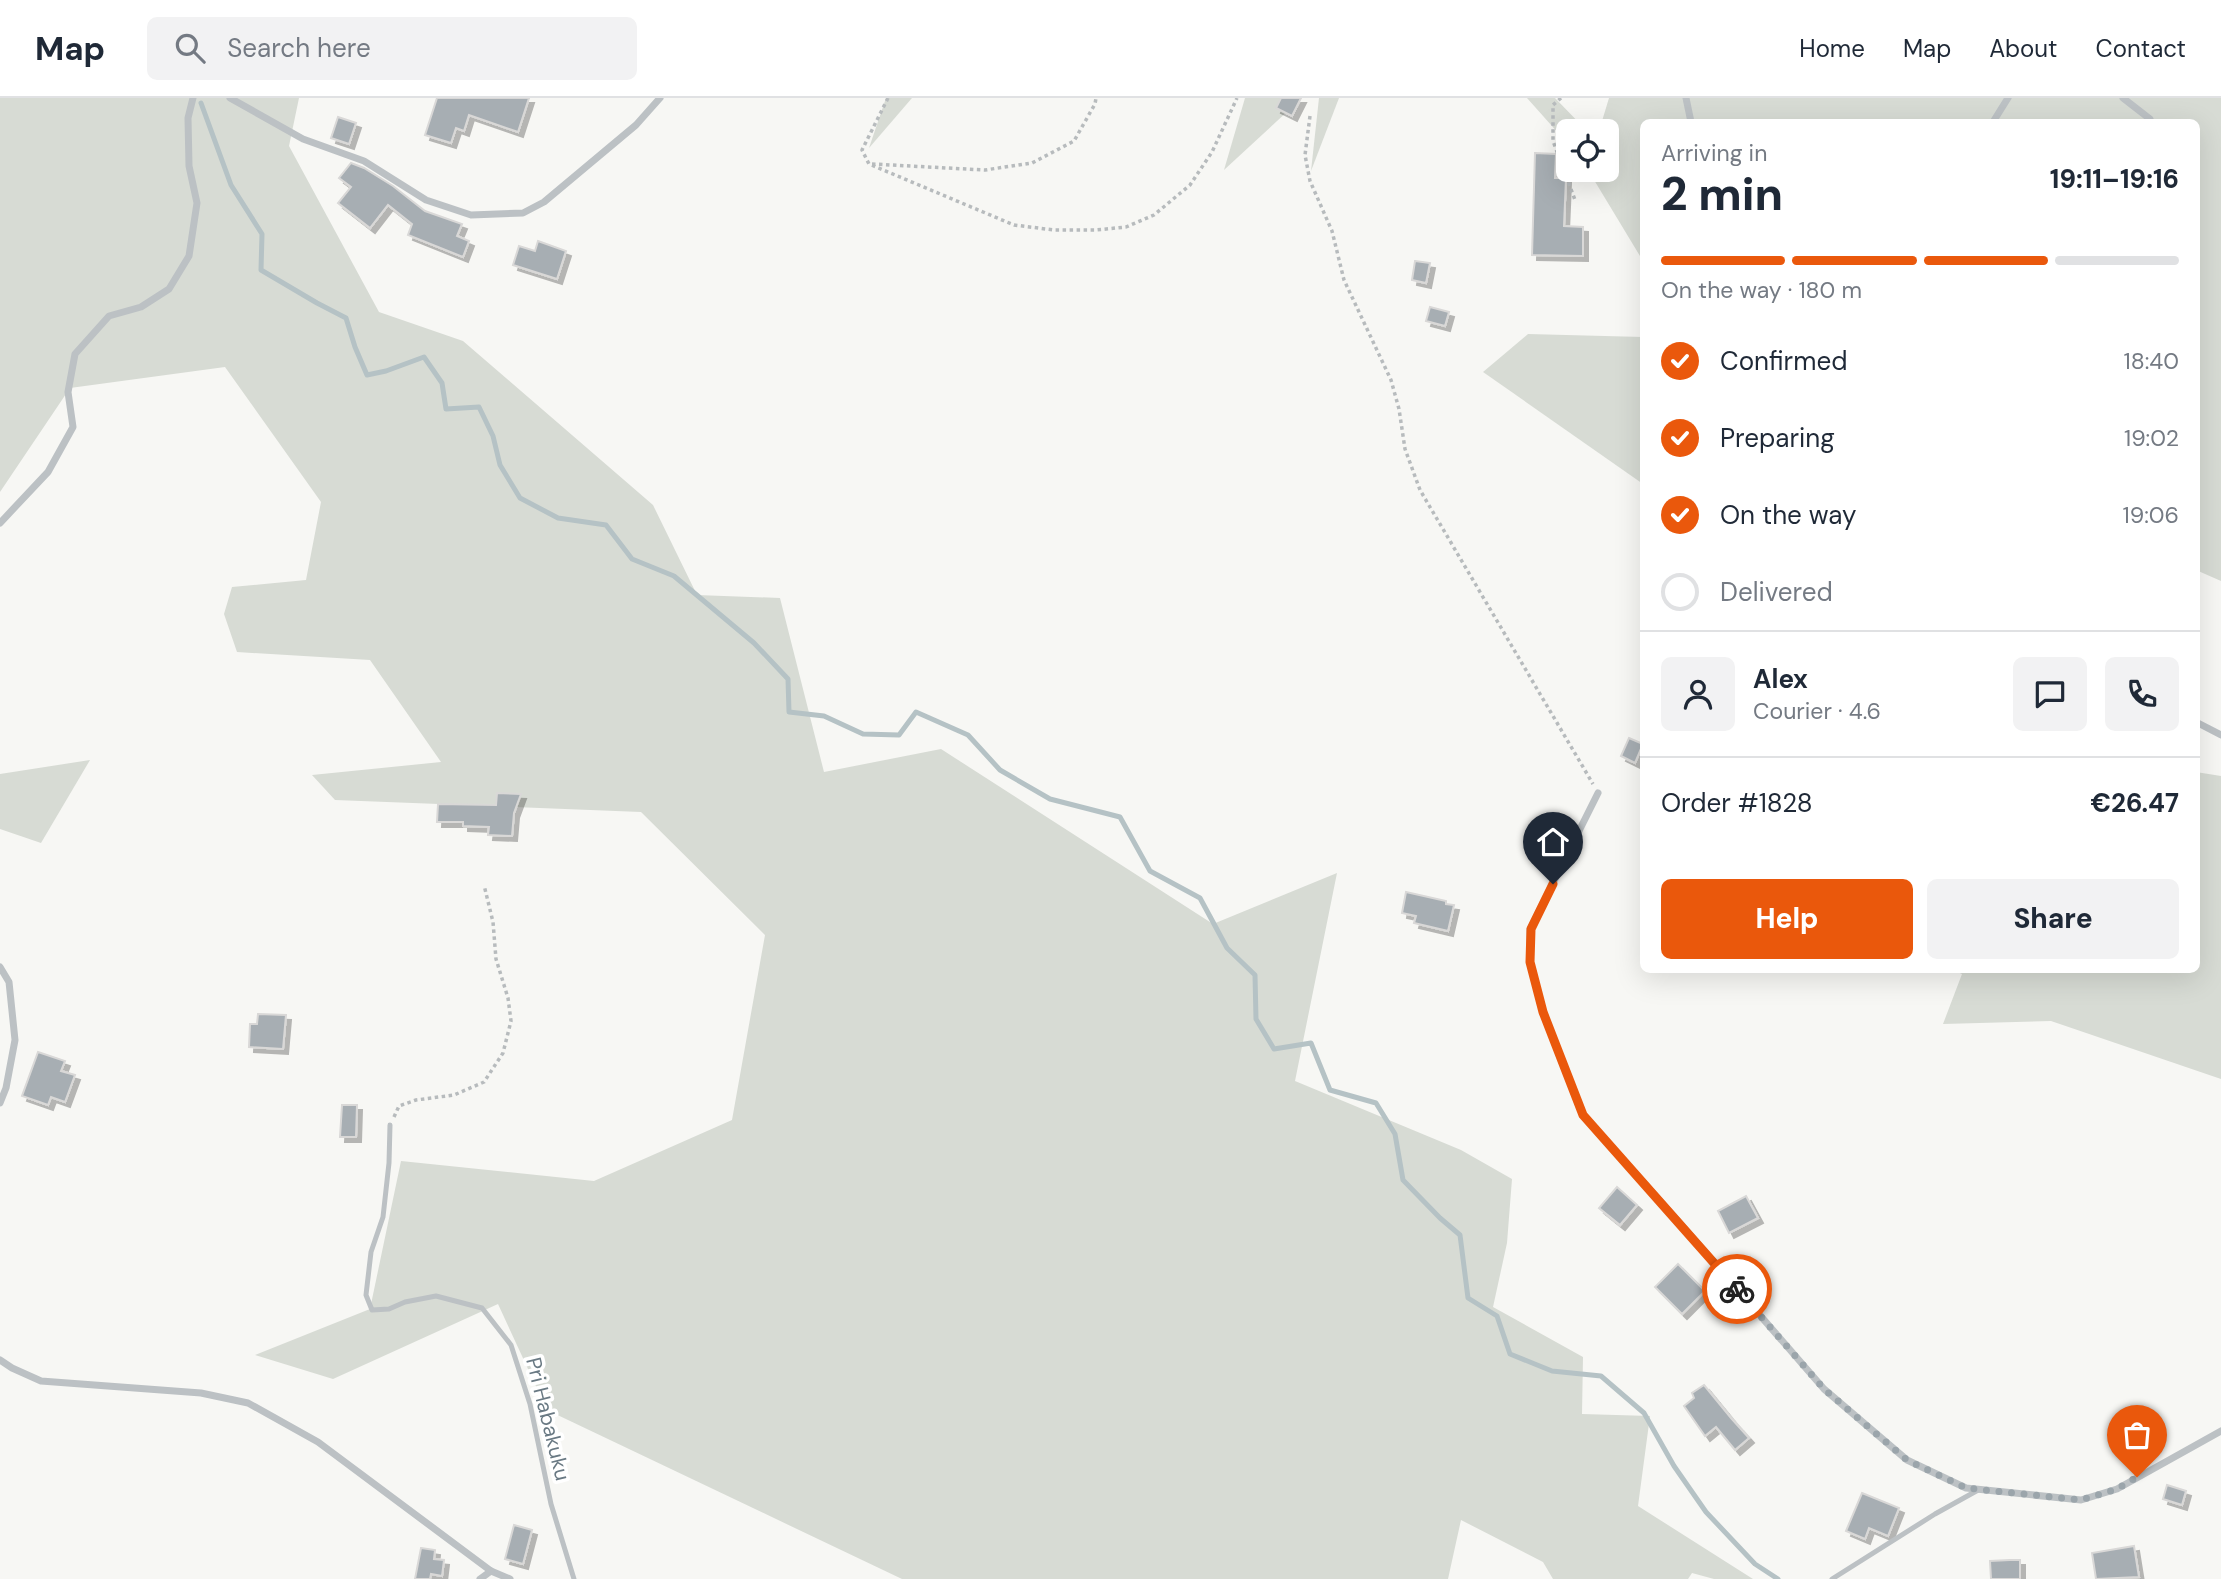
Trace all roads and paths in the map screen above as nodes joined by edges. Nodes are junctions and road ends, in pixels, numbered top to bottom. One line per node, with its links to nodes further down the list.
1 (193, 98): 17 (street)
2 (230, 98): 3 (street)
3 (660, 98)
4 (888, 98): 15 (path)
5 (1096, 98): 15 (path)
6 (1237, 98): 15 (path)
7 (1561, 98): 16 (path)
8 (1686, 98): 12 (street)
9 (2008, 98): 13 (street)
10 (2123, 98): 14 (street)
11 (1310, 116): 20 (path)
12 (1690, 119)
13 (1995, 119)
14 (2150, 119)
15 (869, 164)
16 (1575, 200)
17 (0, 523)
18 (2200, 724): 19 (street)
19 (2221, 735)
20 (1598, 793): 27 (street)
21 (484, 885): 24 (path)
22 (0, 967): 23 (street)
23 (0, 1103)
24 (390, 1125): 31 (lane, Pri Habakuku)
25 (0, 1360): 28 (street)
26 (2221, 1431): 27 (street)
27 (1980, 1489): 32 (lane)
28 (491, 1571): 29 (street); 30 (street)
29 (480, 1579)
30 (510, 1579)
31 (574, 1579)
32 (1832, 1579)

